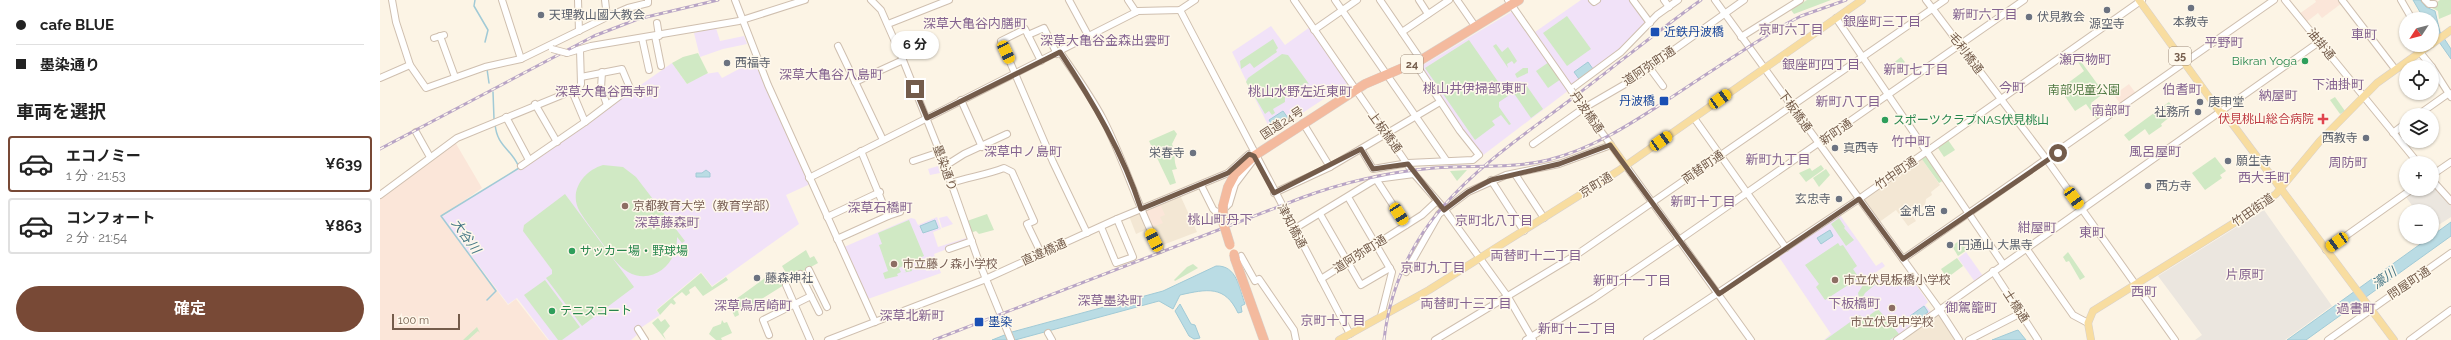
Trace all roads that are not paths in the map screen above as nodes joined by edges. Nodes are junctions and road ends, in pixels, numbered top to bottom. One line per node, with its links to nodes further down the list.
1 (392, 0): 80 (street)
2 (502, 0): 74 (street)
3 (578, 0): 56 (street)
4 (605, 0): 48 (street)
5 (648, 0): 48 (street)
6 (736, 0): 50 (street)
7 (805, 0): 50 (street)
8 (871, 0): 53 (street, 墨染通り)
9 (946, 0): 53 (street)
10 (1069, 0): 62 (street)
11 (1128, 0): 44 (street)
12 (1195, 0): 42 (street)
13 (1294, 0): 55 (street, 上板橋通)
14 (1335, 0): 43 (street)
15 (1357, 0): 43 (street)
16 (1380, 0): 58 (street)
17 (1419, 0): 46 (street)
18 (1449, 0): 46 (street)
19 (1457, 0): 54 (street)
20 (1592, 0): 21 (street)
21 (1597, 0)
22 (1633, 0): 52 (street)
23 (1664, 0): 40 (street)
24 (1678, 0): 40 (street)
25 (1714, 0): 47 (street, 下板橋通)
26 (1744, 0): 47 (street, 道阿弥町通)
27 (1800, 0): 63 (street)
28 (1862, 0): 49 (main road, 京町通)
29 (1926, 0): 41 (street, 毛利橋通)
30 (1945, 0): 41 (street, 両替町通)
31 (2024, 0): 68 (street, 新町通)
32 (2274, 0): 79 (street)
33 (2285, 0): 66 (street, 油掛通)
34 (2342, 0): 84 (street)
35 (2401, 0): 45 (street)
36 (2425, 0): 39 (street)
37 (2140, 1): 79 (main road, 35); 102 (street, 竹中町通)
38 (1513, 2): 54 (highway, 国道24号 / 24); 96 (street, 丹波橋通)
39 (2434, 4)
40 (1669, 7): 52 (street)
41 (1932, 9): 68 (street, 毛利橋通); 73 (street, 両替町通)
42 (1180, 10): 44 (street); 132 (street, 津知橋通)
43 (1342, 10): 55 (street); 88 (street)
44 (1136, 12): 62 (street)
45 (2408, 12)
46 (1428, 14): 58 (street)
47 (1725, 14): 63 (street, 下板橋通); 82 (street, 道阿弥町通)
48 (607, 16): 56 (street)
49 (1836, 18): 73 (street); 83 (main road, 京町通)
50 (742, 21): 61 (street); 148 (street)
51 (657, 23): 61 (street)
52 (1650, 23): 96 (street)
53 (888, 24): 75 (street, 墨染通り)
54 (1475, 26): 78 (highway, 国道24号 / 24)
55 (1314, 30): 95 (street, 上板橋通)
56 (579, 31): 69 (street)
57 (2450, 31): 65 (main road, 竹田街道)
58 (1402, 32): 78 (street)
59 (1028, 35): 72 (street); 77 (street); 87 (street)
60 (440, 36): 89 (street)
61 (657, 36): 64 (street); 81 (street)
62 (1089, 37): 72 (street)
63 (1741, 37): 83 (street, 下板橋通)
64 (642, 38): 70 (street); 85 (street)
65 (2439, 39)
66 (2319, 42): 100 (street, 油掛通); 109 (street)
67 (838, 46): 93 (street)
68 (1961, 46): 98 (street, 新町通); 102 (street, 毛利橋通)
69 (551, 48): 70 (street, bridge); 74 (street)
70 (580, 50): 90 (street)
71 (2420, 52): 76 (street); 84 (main road, 竹田街道)
72 (1059, 53): 77 (street); 165 (street)
73 (1862, 57): 98 (street); 106 (street, 両替町通)
74 (521, 59): 89 (street)
75 (904, 60): 93 (street); 112 (street, 墨染通り)
76 (2426, 60)
77 (1040, 61): 87 (street)
78 (1418, 61): 88 (highway, 国道24号 / 24); 103 (street)
79 (2185, 63): 109 (main road, 35); 137 (street)
80 (410, 65): 89 (street); 91 (street)
81 (661, 66)
82 (1649, 67): 94 (street); 107 (street, 道阿弥町通)
83 (1764, 68): 106 (street, 下板橋通); 113 (main road, 京町通)
84 (2395, 69): 100 (main road, 竹田街道)
85 (649, 70)
86 (602, 72): 90 (street); 105 (street); 105 (street)
87 (1016, 73): 101 (street); 179 (street)
88 (1386, 74): 95 (highway, 国道24号 / 24); 111 (street)
89 (455, 77)
90 (581, 77): 97 (street)
91 (380, 78)
92 (2439, 78): 99 (street)
93 (855, 82): 121 (street)
94 (1663, 86)
95 (1355, 90): 115 (highway, 国道24号 / 24); 120 (street, 上板橋通)
96 (1571, 90): 107 (street, 丹波橋通, bridge)
97 (572, 91): 104 (street); 114 (street)
98 (1889, 95): 124 (street, 新町通); 129 (street)
99 (2450, 95): 108 (street)
100 (2364, 98): 118 (street, 油掛通); 154 (main road, 竹田街道)
101 (961, 100): 112 (street); 126 (street)
102 (2001, 100): 129 (street, 竹中町通); 137 (street, 毛利橋通)
103 (1440, 102): 111 (street); 136 (street)
104 (535, 104): 110 (street); 122 (street)
105 (607, 105): 114 (street)
106 (1792, 106): 124 (street, 下板橋通); 131 (street, 両替町通)
107 (1584, 108): 123 (street, 道阿弥町通); 125 (street, 丹波橋通)
108 (2429, 108)
109 (2220, 112): 154 (main road, 35); 167 (street)
110 (506, 117): 134 (street); 135 (street)
111 (1416, 117): 120 (street); 136 (street)
112 (924, 118): 121 (street); 130 (street, 墨染通り)
113 (1694, 118): 131 (street); 143 (main road, 京町通)
114 (585, 122): 122 (street)
115 (1303, 123): 132 (highway, 国道24号 / 24); 144 (street)
116 (2399, 128): 118 (street)
117 (416, 132): 134 (street)
118 (2393, 133): 133 (street, 油掛通)
119 (1008, 134): 126 (street)
120 (1387, 135): 127 (street); 140 (street, 上板橋通)
121 (883, 140): 128 (street)
122 (557, 142): 135 (street)
123 (1533, 144)
124 (1819, 144): 157 (street, 新町通); 161 (street, 下板橋通)
125 (1610, 145): 143 (main road, 丹波橋通); 147 (street)
126 (982, 146): 142 (street)
127 (1361, 149): 140 (street); 144 (street)
128 (861, 151): 148 (street); 155 (street)
129 (1927, 151): 161 (street, 竹中町通); 170 (street)
130 (940, 152): 138 (street); 142 (street, 墨染通り)
131 (1720, 155): 157 (street); 164 (street, 両替町通)
132 (1254, 156): 152 (street, 直違橋通); 152 (street); 156 (street, 津知橋通); 191 (highway, 国道24号 / 24, bridge)
133 (2412, 156)
134 (430, 157): 158 (street)
135 (529, 160): 141 (street)
136 (1446, 160): 140 (street)
137 (2047, 160): 167 (street, 毛利橋通); 170 (street)
138 (913, 161)
139 (2451, 162): 145 (street)
140 (1408, 164): 146 (street, 上板橋通)
141 (521, 166)
142 (945, 166): 151 (street, 墨染通り)
143 (1626, 166): 164 (street, 丹波橋通); 173 (main road, 京町通)
144 (1330, 167): 156 (street)
145 (2439, 170)
146 (1414, 174): 149 (street); 162 (street, 上板橋通)
147 (1515, 174): 150 (street); 173 (street)
148 (810, 178): 172 (street)
149 (1376, 179): 160 (street); 175 (street)
150 (1491, 180): 166 (street); 178 (street)
151 (951, 184): 182 (street, 墨染通り); 189 (street)
152 (1201, 184): 165 (street, 直違橋通)
153 (2439, 188): 163 (street)
154 (2281, 189): 188 (main road, 35); 203 (main road, 竹田街道)
155 (880, 192): 171 (street); 172 (street)
156 (1274, 193): 177 (street, 津知橋通)
157 (1747, 193): 181 (street, 新町通); 184 (street)
158 (380, 195)
159 (2402, 196): 188 (street)
160 (1348, 197): 169 (street); 183 (street)
161 (1859, 199): 184 (street, 竹中町通); 193 (street, 下板橋通)
162 (1437, 201): 166 (street, 上板橋通); 175 (street, 道阿弥町通)
163 (2451, 201)
164 (1652, 202): 181 (street, 丹波橋通); 208 (street, 両替町通)
165 (1141, 209): 174 (street, 直違橋通); 187 (street)
166 (1444, 210): 192 (street, 上板橋通); 199 (street)
167 (2082, 210): 185 (street); 203 (street, 毛利橋通)
168 (900, 212): 171 (street)
169 (1320, 214): 177 (street); 194 (street)
170 (1969, 214): 193 (street); 195 (street)
171 (888, 216): 180 (street)
172 (827, 217): 180 (street)
173 (1544, 218): 178 (main road, 京町通)
174 (1117, 220): 176 (street, 直違橋通); 176 (street)
175 (1406, 225): 183 (street, 道阿弥町通)
176 (1101, 227): 179 (street, 直違橋通)
177 (1294, 229): 202 (street, 津知橋通)
178 (1524, 231): 192 (main road, 京町通)
179 (1087, 233): 189 (street, 直違橋通)
180 (837, 239): 217 (street)
181 (1679, 240): 206 (street, 丹波橋通); 223 (street, 新町通)
182 (972, 241): 186 (street); 201 (street, 墨染通り)
183 (1376, 244): 194 (street, 道阿弥町通); 196 (street)
184 (1786, 248): 206 (street, 竹中町通)
185 (2026, 248): 195 (street); 218 (street)
186 (949, 250)
187 (1160, 250)
188 (2326, 250): 212 (main road, 35)
189 (1041, 253): 201 (street, 直違橋通)
190 (2451, 253): 212 (street, 問屋町通)
191 (1237, 256): 229 (highway, 国道24号 / 24); 230 (street)
192 (1480, 259): 208 (street, 上板橋通); 216 (main road, 京町通)
193 (1903, 259): 211 (street, 下板橋通)
194 (1348, 262): 196 (street); 202 (street, 道阿弥町通)
195 (2003, 264): 198 (street)
196 (1390, 268): 216 (street)
197 (809, 270): 205 (street)
198 (1993, 271): 211 (street); 215 (street, 土橋通)
199 (1406, 272)
200 (800, 274): 207 (street)
201 (986, 279): 217 (street, 直違橋通); 227 (street, 墨染通り)
202 (1320, 279): 222 (street, 津知橋通)
203 (2135, 284): 218 (main road, 竹田街道); 240 (street, 毛利橋通)
204 (786, 285): 209 (street)
205 (818, 289): 207 (street); 210 (street)
206 (1719, 294): 233 (street, 竹中町通); 234 (street, 丹波橋通)
207 (810, 295): 209 (street); 214 (street)
208 (1508, 297): 223 (street, 上板橋通); 232 (street, 両替町通)
209 (795, 304): 221 (street); 225 (street)
210 (827, 307)
211 (1938, 309): 235 (street); 236 (street, 下板橋通)
212 (2370, 309): 241 (street, 問屋町通); 242 (main road, 35)
213 (2451, 310): 243 (street)
214 (819, 312)
215 (2021, 314): 237 (street); 238 (street, 土橋通)
216 (1382, 316): 222 (main road, 京町通)
217 (875, 322): 226 (street, 直違橋通)
218 (2088, 323): 239 (main road)
219 (638, 329): 224 (street)
220 (1048, 333): 228 (street)
221 (769, 335)
222 (1351, 337): 231 (main road, 京町通)
223 (1530, 339)
224 (645, 340)
225 (810, 340)
226 (828, 340)
227 (1011, 340)
228 (1052, 340)
229 (1264, 340)
230 (1296, 340)
231 (1339, 340)
232 (1435, 340)
233 (1647, 340)
234 (1751, 340)
235 (1897, 340)
236 (1959, 340)
237 (1969, 340)
238 (2038, 340)
239 (2091, 340)
240 (2175, 340)
241 (2328, 340)
242 (2394, 340)
243 (2410, 340)

